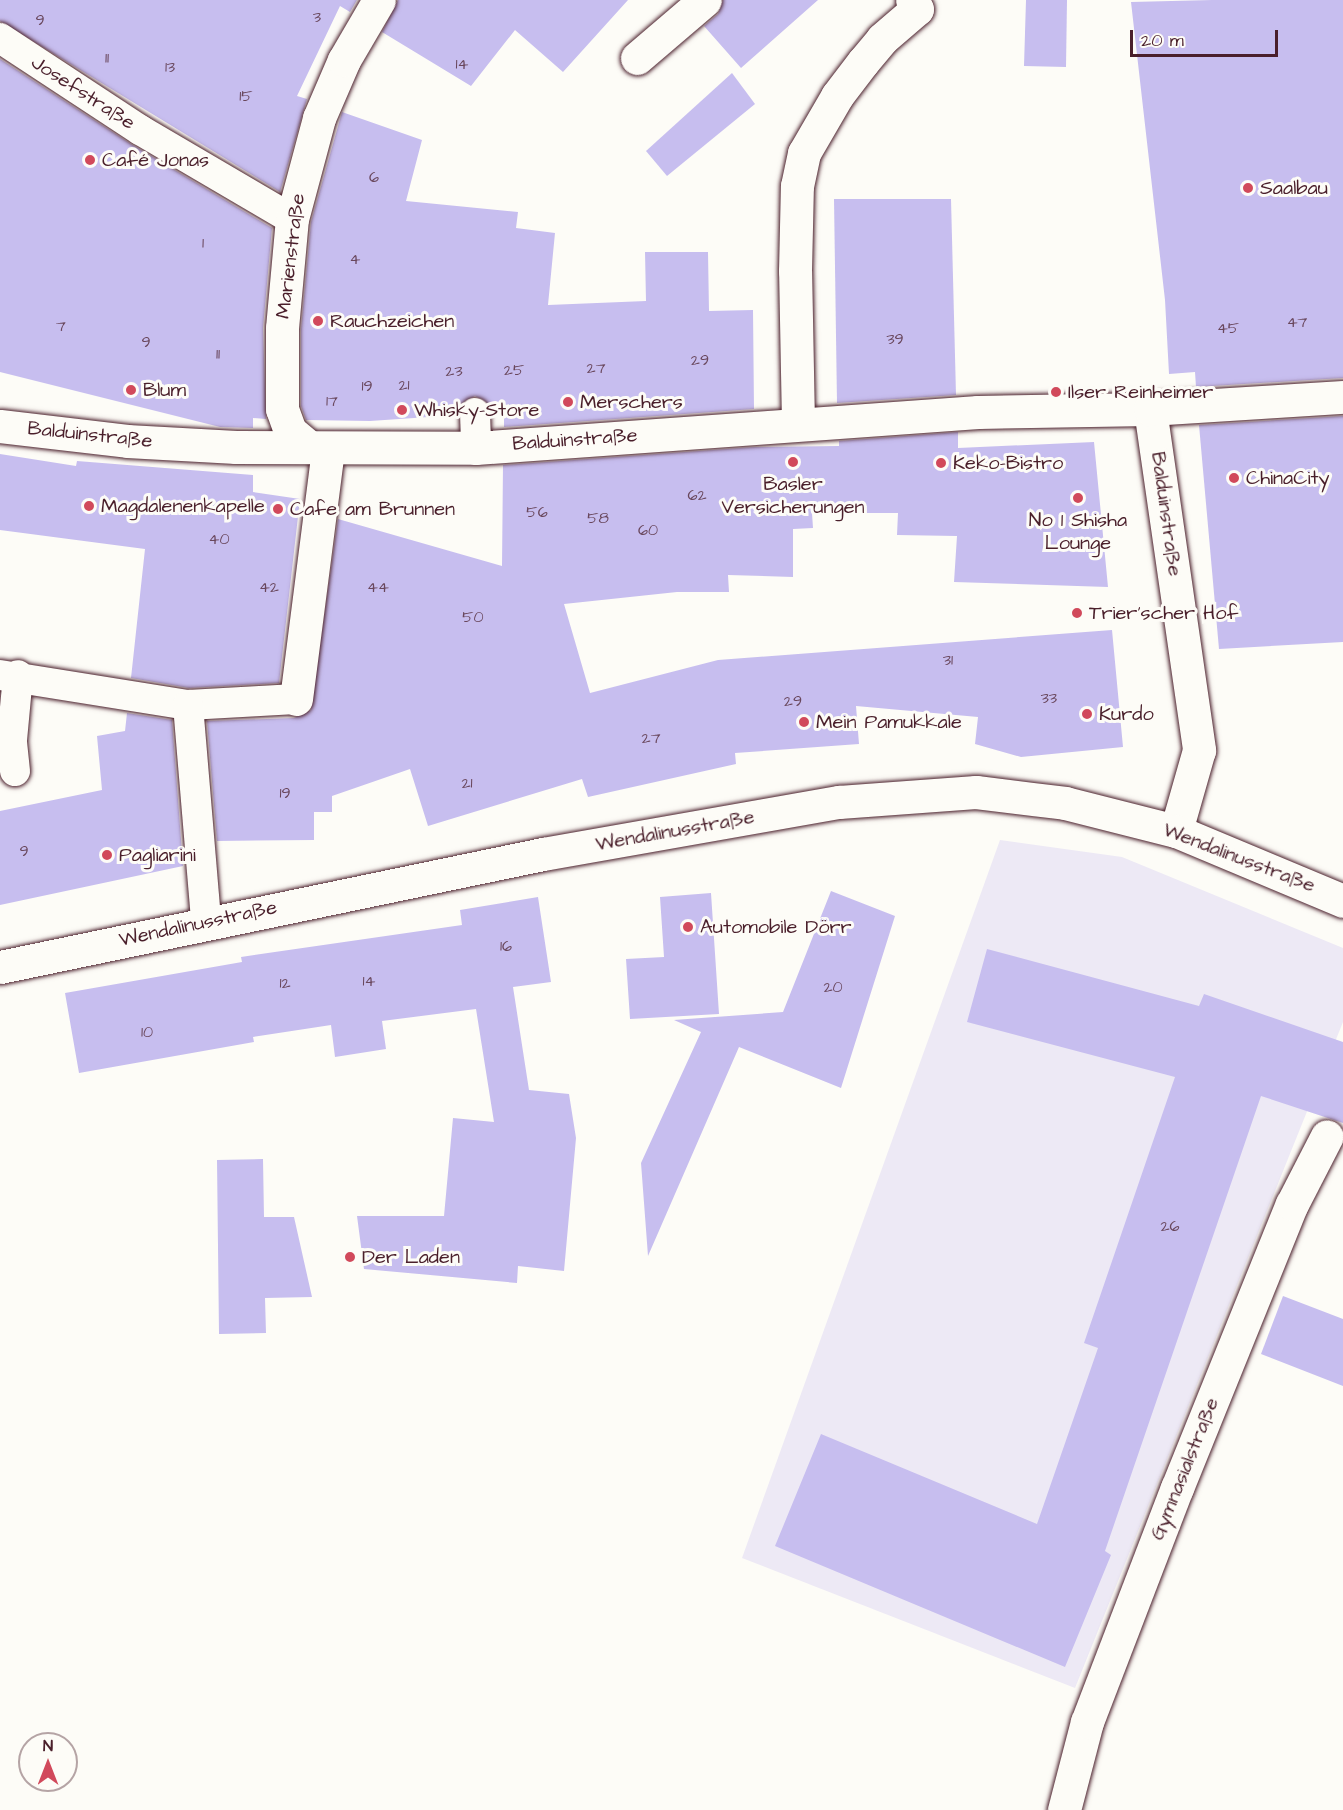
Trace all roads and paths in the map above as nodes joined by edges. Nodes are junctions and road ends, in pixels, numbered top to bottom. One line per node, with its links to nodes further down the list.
1 (379, 0): 6 (street, Marienstraße)
2 (705, 0): 5 (street)
3 (914, 4): 10 (street)
4 (0, 38): 6 (lane, Josefstraße)
5 (637, 58)
6 (292, 219): 12 (street, Marienstraße)
7 (1343, 397): 8 (street, Balduinstraße)
8 (1150, 408): 10 (street, Balduinstraße); 18 (street, Balduinstraße)
9 (475, 414): 13 (lane)
10 (798, 423): 13 (street, Balduinstraße)
11 (0, 426): 12 (street, Balduinstraße)
12 (319, 448): 13 (street, Balduinstraße); 15 (street)
13 (476, 448)
14 (9, 675): 16 (lane); 17 (lane)
15 (296, 699): 16 (lane)
16 (188, 705): 20 (lane)
17 (15, 771)
18 (1176, 831): 19 (street, Wendalinusstraße); 20 (street, Wendalinusstraße)
19 (1343, 901)
20 (206, 921): 21 (street, Wendalinusstraße)
21 (0, 967)
22 (1327, 1136): 23 (street, Gymnasialstraße)
23 (1064, 1810)

